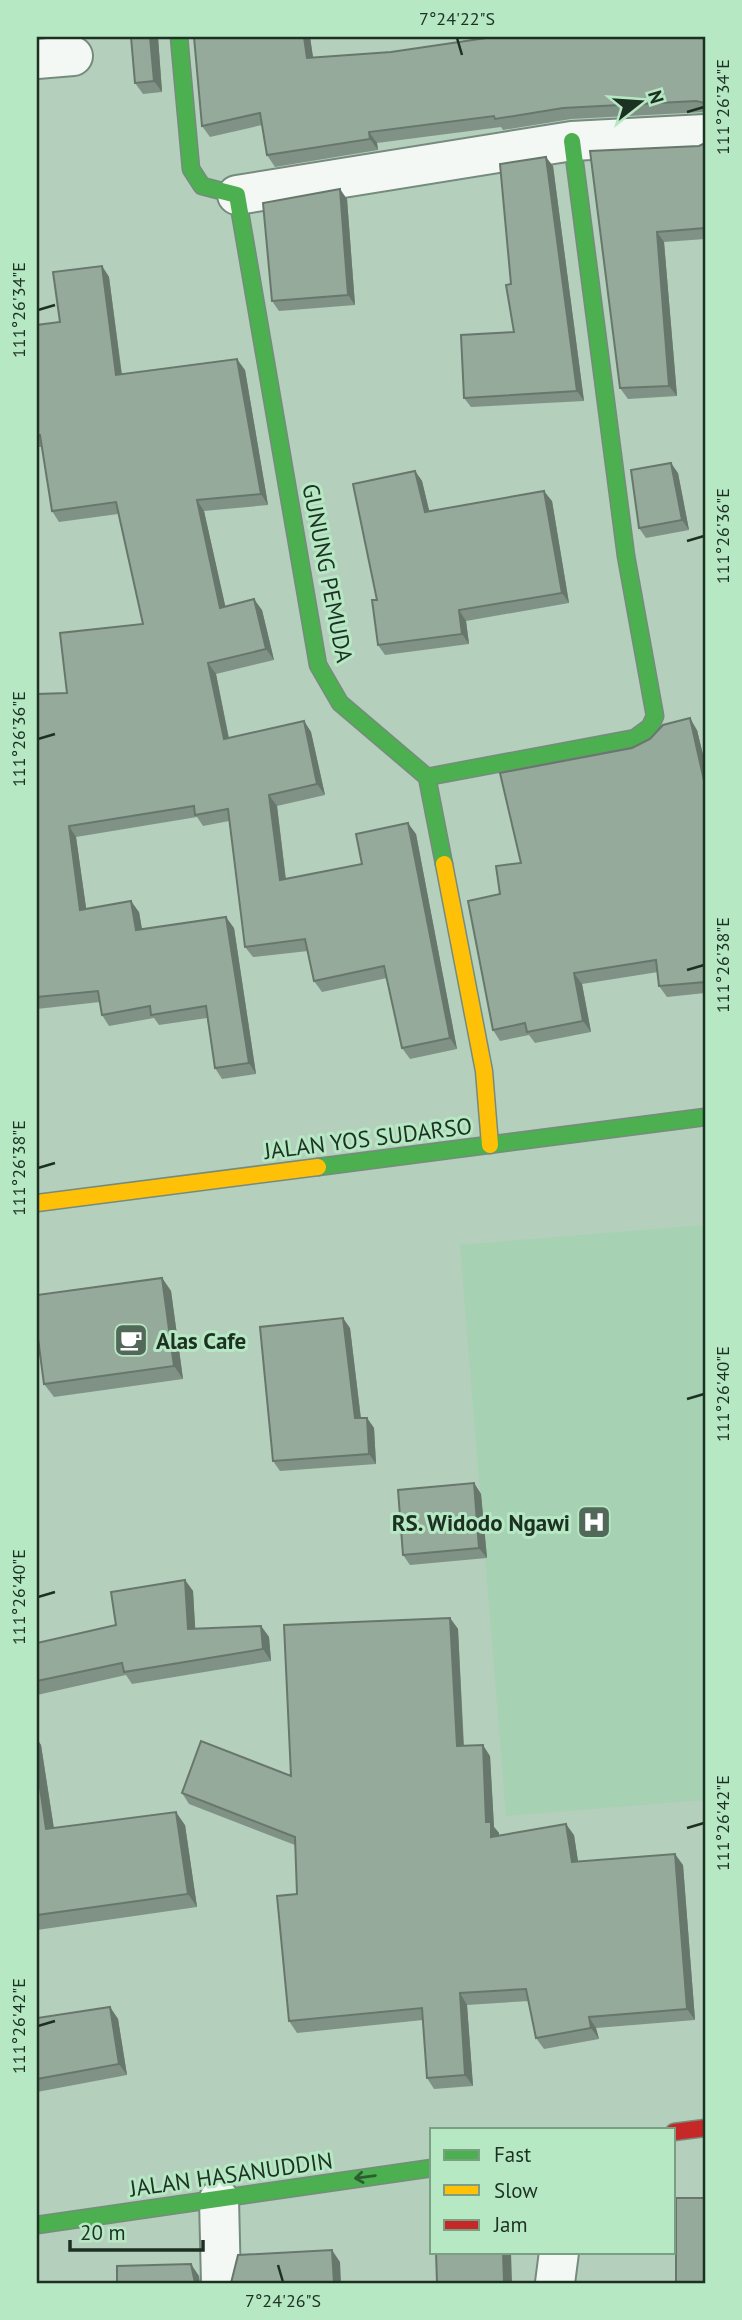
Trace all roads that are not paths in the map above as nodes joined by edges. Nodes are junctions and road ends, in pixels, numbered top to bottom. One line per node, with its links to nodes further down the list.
1 (179, 37): 4 (street)
2 (705, 134): 3 (street)
3 (572, 141): 4 (street); 5 (street)
4 (237, 195): 5 (street, GUNUNG PEMUDA)
5 (427, 777): 7 (street)
6 (705, 1117): 7 (street, JALAN YOS SUDARSO)
7 (490, 1145): 8 (street, JALAN YOS SUDARSO)
8 (37, 1203)
9 (705, 2128): 10 (street)
10 (676, 2132)
11 (430, 2168): 12 (street, JALAN HASANUDDIN, one-way to 12)
12 (219, 2199): 13 (street, JALAN HASANUDDIN); 15 (street)
13 (37, 2225)
14 (558, 2254): 16 (street)
15 (220, 2283)
16 (555, 2283)

